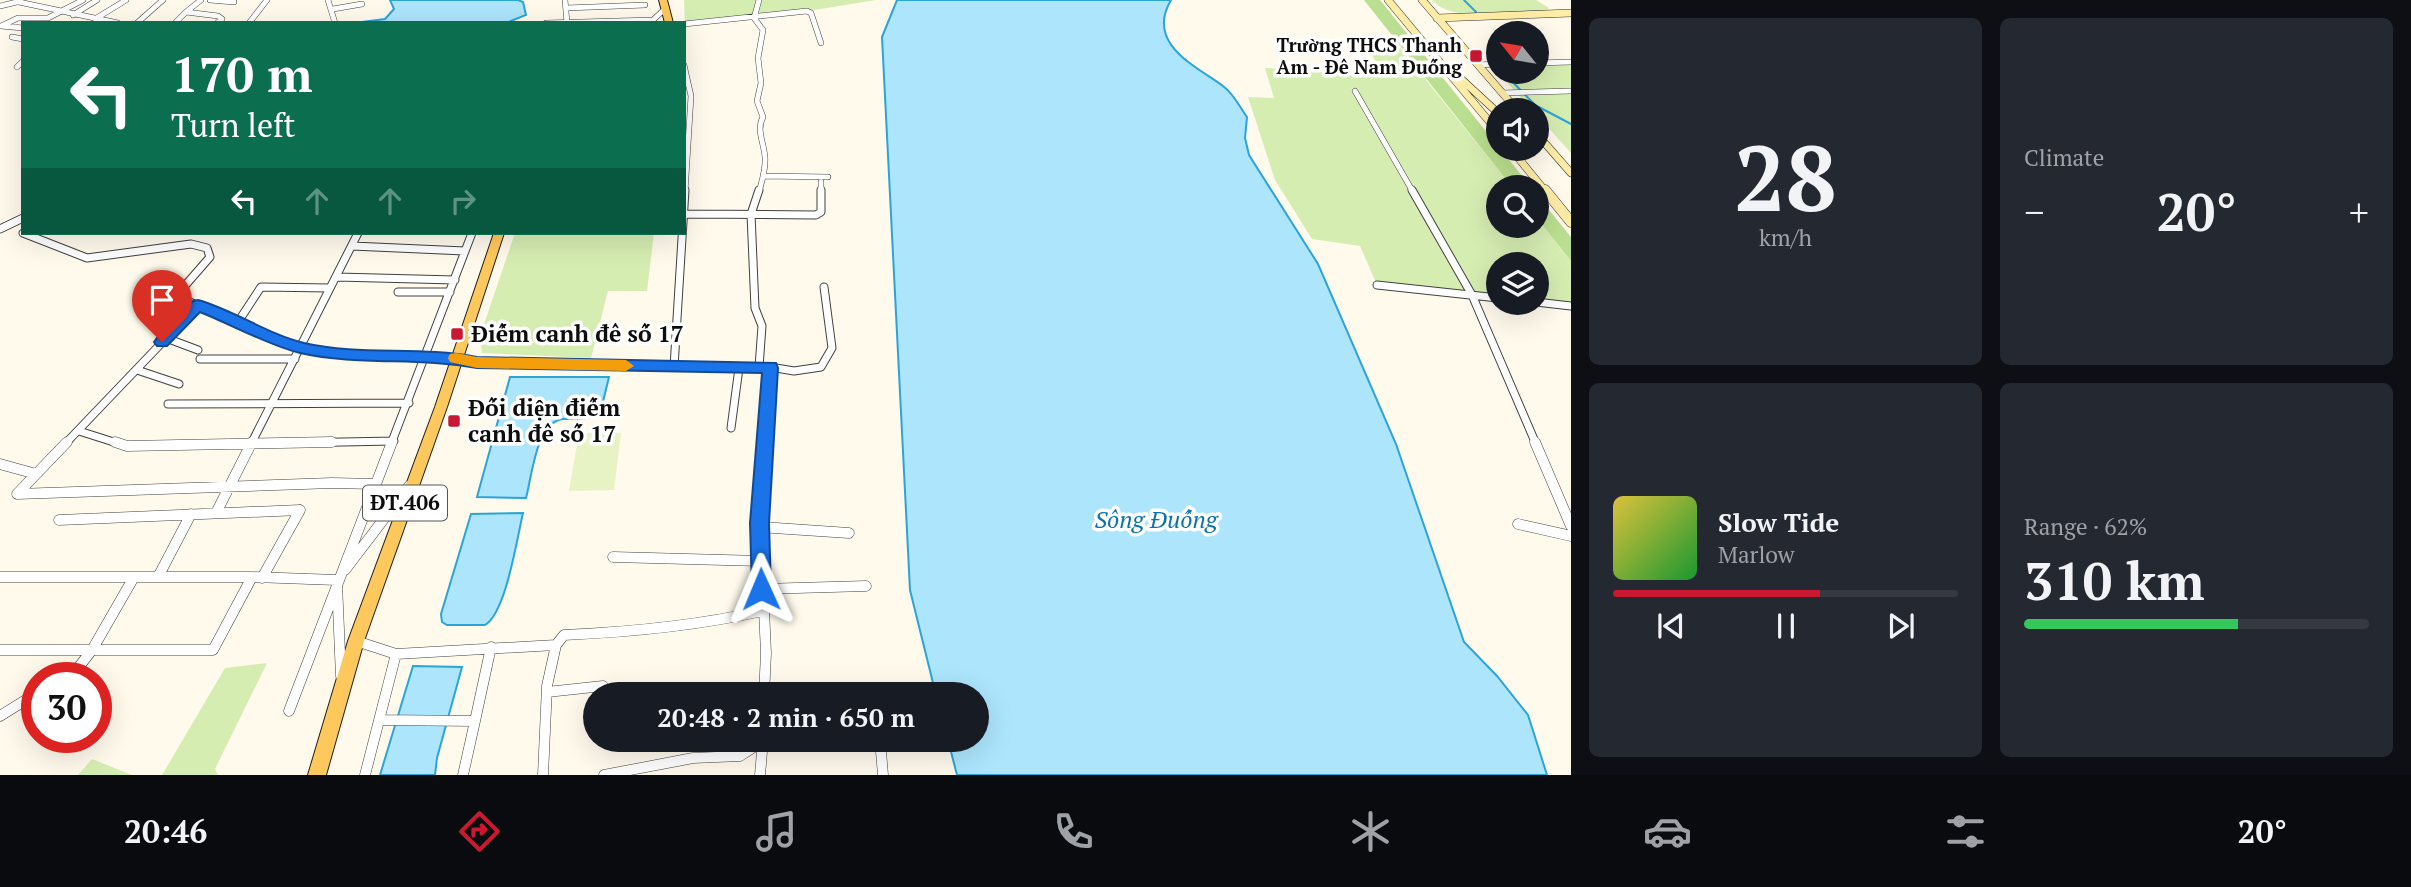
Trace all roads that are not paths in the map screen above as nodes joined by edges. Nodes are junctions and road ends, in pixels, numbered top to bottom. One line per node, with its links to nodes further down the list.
1 (83, 0): 21 (street)
2 (97, 0): 24 (street)
3 (126, 0): 28 (street)
4 (163, 0): 31 (street)
5 (201, 0): 22 (street)
6 (210, 0): 14 (street)
7 (267, 0): 34 (street)
8 (328, 0): 20 (street)
9 (565, 0): 19 (street)
10 (759, 0): 26 (street)
11 (1388, 0): 44 (main road)
12 (1422, 0): 27 (main road)
13 (20, 1): 18 (street); 21 (street)
14 (234, 2)
15 (644, 3): 19 (street); 37 (street)
16 (362, 4): 20 (street)
17 (664, 4): 37 (street); 38 (main road)
18 (0, 6)
19 (566, 8): 36 (street)
20 (333, 9): 35 (street)
21 (61, 12): 24 (street); 40 (street)
22 (186, 12): 32 (street); 33 (street)
23 (1571, 13): 27 (main road)
24 (73, 15): 25 (street)
25 (85, 18): 28 (street); 29 (street)
26 (754, 18): 39 (street); 43 (street); 61 (street)
27 (1437, 18): 47 (main road)
28 (95, 19): 30 (street)
29 (80, 21)
30 (106, 21)
31 (139, 21)
32 (177, 21)
33 (220, 21)
34 (250, 21)
35 (335, 21)
36 (566, 21)
37 (653, 21)
38 (668, 21)
39 (686, 24)
40 (21, 28)
41 (12, 37): 42 (street)
42 (21, 38)
43 (821, 43)
44 (1422, 43): 54 (main road); 55 (main road)
45 (1571, 62): 46 (street)
46 (1549, 63)
47 (1478, 65): 48 (street); 52 (main road)
48 (1486, 65)
49 (686, 71): 65 (street)
50 (1355, 91): 85 (street)
51 (1571, 91): 52 (street)
52 (1502, 93): 53 (main road)
53 (1506, 98)
54 (1486, 102)
55 (1486, 118)
56 (1549, 148): 59 (main road)
57 (1549, 152): 59 (main road)
58 (1521, 161): 67 (main road)
59 (1561, 161): 60 (main road)
60 (1571, 173)
61 (764, 176): 62 (street); 64 (street)
62 (828, 177)
63 (821, 183): 64 (street)
64 (751, 214): 65 (street); 98 (street)
65 (687, 215): 69 (street)
66 (21, 219): 68 (street)
67 (1571, 222)
68 (2, 226): 70 (street)
69 (686, 227)
70 (21, 232)
71 (28, 235): 88 (street)
72 (357, 235): 76 (street)
73 (471, 235): 77 (street)
74 (498, 235): 95 (main road, ĐT.406)
75 (685, 235): 96 (street)
76 (352, 246): 77 (street); 78 (street)
77 (465, 251): 79 (street)
78 (337, 277): 79 (street); 82 (street)
79 (455, 280): 84 (street)
80 (1377, 285): 85 (street)
81 (824, 287): 99 (street)
82 (330, 288): 90 (street); 92 (street)
83 (398, 292): 84 (street)
84 (450, 292): 93 (street)
85 (1472, 295): 86 (street); 118 (street)
86 (1486, 297)
87 (1549, 303): 89 (street)
88 (198, 305): 90 (street); 91 (street)
89 (1571, 306)
90 (238, 322): 92 (street)
91 (166, 338): 94 (street); 100 (street)
92 (299, 347): 93 (street); 94 (street)
93 (425, 357): 95 (street); 102 (street)
94 (295, 359): 104 (street)
95 (457, 359): 96 (street); 111 (main road, ĐT.406)
96 (674, 367): 97 (street)
97 (739, 368): 98 (street); 105 (street)
98 (759, 368): 99 (street)
99 (770, 368): 119 (street)
100 (137, 370): 101 (street); 106 (street)
101 (179, 384)
102 (409, 403): 104 (street); 107 (street)
103 (167, 404): 104 (street)
104 (269, 404): 108 (street)
105 (730, 428)
106 (79, 431): 108 (street); 110 (street)
107 (394, 441): 108 (street); 112 (street)
108 (249, 443): 113 (street)
109 (0, 464): 110 (street)
110 (36, 474): 113 (street)
111 (414, 480): 128 (street); 132 (main road, ĐT.406)
112 (376, 484): 113 (street); 128 (street)
113 (228, 486): 114 (street)
114 (216, 513): 115 (street); 127 (street)
115 (191, 514): 116 (street); 126 (street)
116 (59, 520)
117 (1518, 524): 121 (street)
118 (1571, 526)
119 (760, 527): 120 (street); 123 (street)
120 (849, 533)
121 (1571, 536)
122 (613, 557): 123 (street)
123 (761, 561): 130 (street)
124 (0, 577): 125 (street)
125 (134, 577): 126 (street); 136 (street)
126 (159, 577): 127 (street)
127 (257, 577): 128 (street); 136 (street)
128 (337, 580): 141 (street); 144 (street)
129 (866, 586): 130 (street)
130 (761, 589): 131 (street)
131 (762, 611): 133 (street); 139 (street)
132 (355, 640): 137 (street); 141 (main road, ĐT.406)
133 (555, 645): 134 (street); 142 (street)
134 (491, 647): 137 (street); 147 (street)
135 (0, 650): 136 (street)
136 (92, 650): 138 (street)
137 (396, 654): 146 (street)
138 (83, 662)
139 (765, 682)
140 (583, 688): 142 (street)
141 (342, 690): 151 (main road, ĐT.406)
142 (547, 692): 154 (street)
143 (21, 703): 145 (street)
144 (289, 711)
145 (0, 716)
146 (380, 720): 147 (street); 152 (street)
147 (475, 722): 153 (street)
148 (746, 752): 155 (street)
149 (762, 752): 156 (street)
150 (881, 752): 157 (street)
151 (317, 775)
152 (365, 775)
153 (463, 775)
154 (543, 775)
155 (604, 775)
156 (760, 775)
157 (883, 775)

